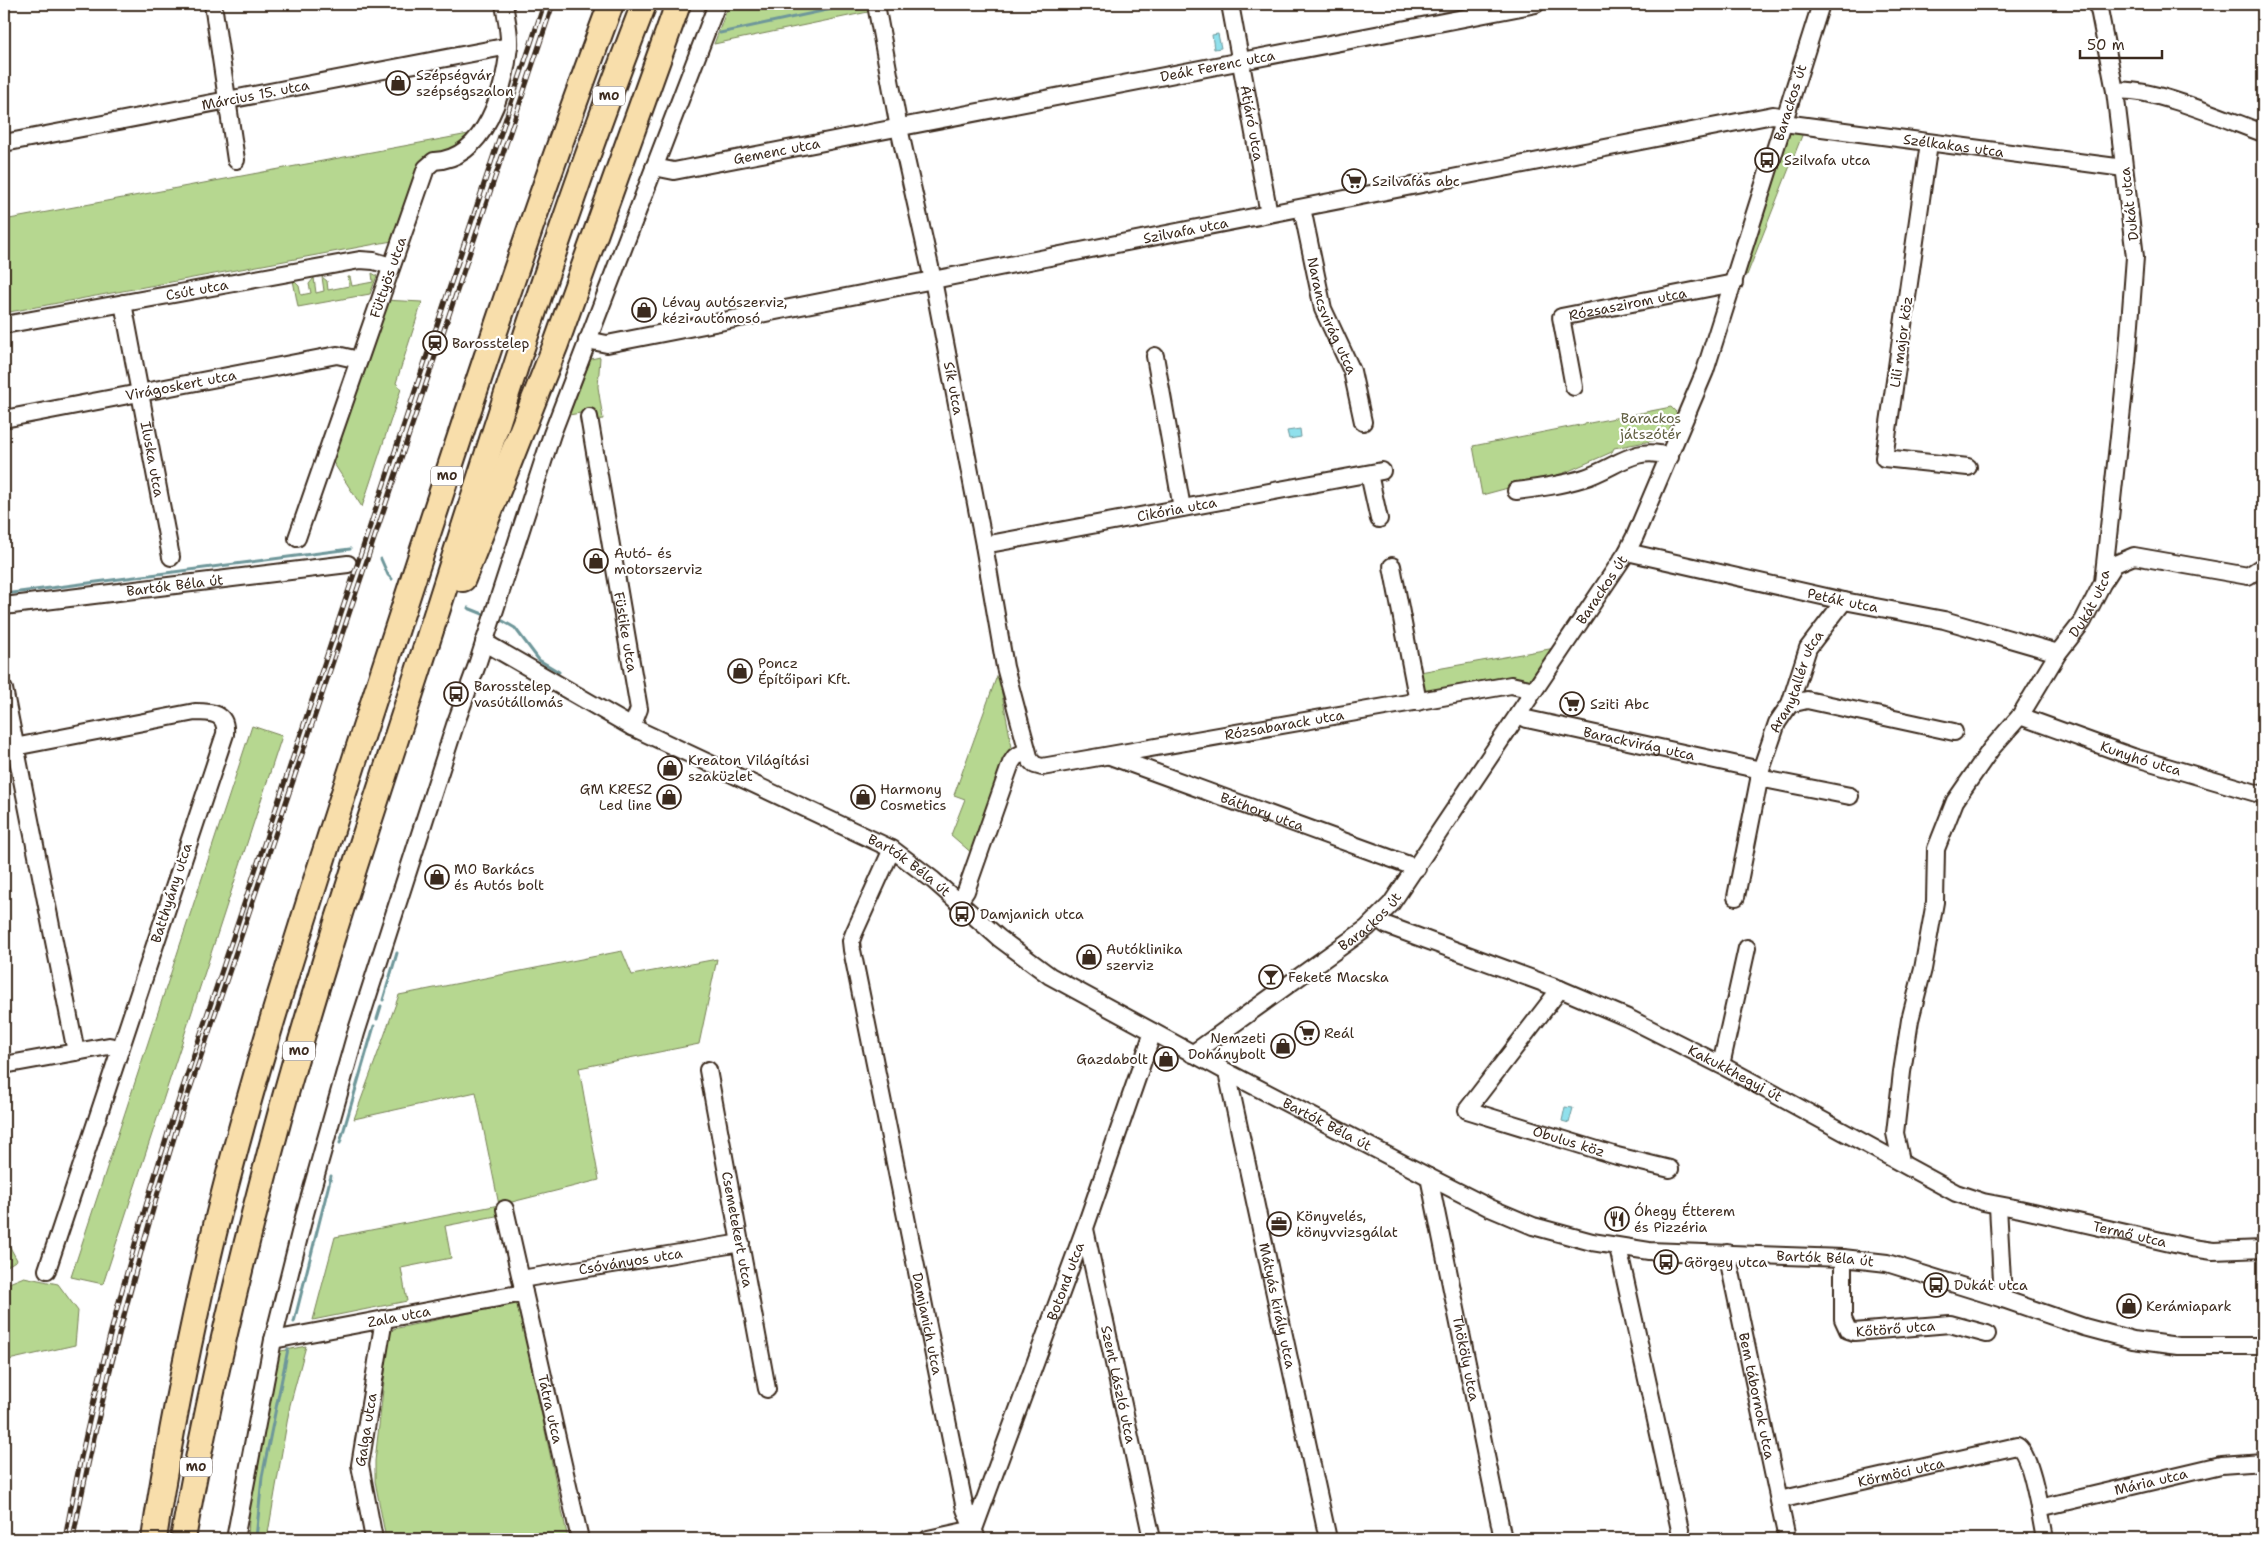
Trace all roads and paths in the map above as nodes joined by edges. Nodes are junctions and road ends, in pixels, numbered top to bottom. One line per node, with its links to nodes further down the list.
1 (213, 4): 15 (street)
2 (504, 4): 12 (street, Füttyös utca)
3 (611, 4): 109 (highway, M0)
4 (644, 4): 60 (highway, M0)
5 (678, 4): 60 (highway)
6 (717, 4): 22 (street)
7 (1230, 4): 13 (street, Átjáró utca)
8 (1536, 4): 13 (street, Deák Ferenc utca)
9 (1821, 4): 16 (street, Barackos út)
10 (2098, 4): 14 (street, Dukát utca)
11 (876, 10): 17 (street, Sík utca)
12 (508, 46): 15 (street, Március 15. utca); 26 (street, Füttyös utca)
13 (1239, 61): 17 (street, Deák Ferenc utca); 25 (street, Átjáró utca)
14 (2114, 91): 18 (street); 23 (street, Dukát utca)
15 (227, 100): 19 (street, Március 15. utca); 21 (street)
16 (1784, 120): 20 (street, Szélkakas utca); 24 (street, Szilvafa utca); 28 (street, Barackos út)
17 (899, 128): 22 (street, Gemenc utca); 27 (street, Sík utca)
18 (2263, 133)
19 (4, 143)
20 (1929, 143): 23 (street, Szélkakas utca); 40 (street, Lili major köz)
21 (236, 160)
22 (654, 167): 31 (street)
23 (2124, 168): 51 (street, Dukát utca)
24 (1302, 208): 25 (street, Szilvafa utca); 38 (street, Narancsvirág utca)
25 (1270, 214): 27 (street, Szilvafa utca)
26 (391, 266): 29 (street, Csút utca); 33 (street, Füttyös utca)
27 (933, 280): 31 (street, Szilvafa utca); 45 (street, Sík utca)
28 (1734, 284): 34 (street, Rózsaszirom utca); 39 (street, Barackos út)
29 (123, 303): 30 (street, Csút utca); 35 (street, Iluska utca)
30 (4, 325)
31 (587, 340): 54 (street)
32 (1155, 356): 42 (street)
33 (359, 360): 35 (street, Virágoskert utca); 44 (street, Füttyös utca)
34 (1574, 386)
35 (139, 392): 36 (street, Virágoskert utca); 47 (street, Iluska utca)
36 (4, 418)
37 (589, 418): 63 (street, Füstike utca)
38 (1363, 422)
39 (1670, 457): 41 (street); 46 (street, Barackos út)
40 (1968, 467)
41 (1516, 491)
42 (1182, 508): 43 (street, Cikória utca); 45 (street, Cikória utca)
43 (1378, 519)
44 (297, 538)
45 (984, 545): 67 (street, Sík utca)
46 (1627, 552): 52 (street, Peták utca); 57 (street, Barackos út)
47 (171, 557)
48 (348, 564): 53 (street, Bartók Béla út)
49 (1392, 566): 58 (street)
50 (2263, 566): 51 (street)
51 (2103, 582): 55 (street, Dukát utca)
52 (1844, 601): 55 (street, Peták utca); 59 (street, Aranytallér utca)
53 (4, 606)
54 (484, 642): 63 (street, Bartók Béla út); 102 (street)
55 (2058, 653): 62 (street, Dukát utca)
56 (4, 689): 65 (street)
57 (1534, 690): 58 (street, Rózsabarack utca); 61 (street, Barackos út)
58 (1418, 702): 66 (street, Rózsabarack utca)
59 (1790, 704): 64 (street); 68 (street, Aranytallér utca)
60 (405, 711): 110 (highway, M0)
61 (1518, 714): 68 (street, Barackvirág utca); 72 (street, Barackos út)
62 (2020, 716): 70 (street, Kunyhó utca); 86 (street, Dukát utca)
63 (632, 727): 71 (street, Bartók Béla út)
64 (1954, 732)
65 (9, 748): 79 (street, Batthyány utca); 80 (street)
66 (1108, 756): 67 (street, Rózsabarack utca); 72 (street, Báthory utca)
67 (1031, 758): 74 (street)
68 (1760, 774): 69 (street, Barackvirág utca); 73 (street, Aranytallér utca)
69 (1850, 796)
70 (2263, 796)
71 (892, 849): 74 (street, Bartók Béla út); 108 (street, Damjanich utca)
72 (1417, 868): 75 (street, Barackos út)
73 (1736, 897)
74 (958, 903): 78 (street, Bartók Béla út)
75 (1379, 919): 77 (street, Kakukkhegyi út); 81 (street, Barackos út)
76 (1747, 948): 83 (street)
77 (1560, 989): 83 (street, Kakukkhegyi út); 87 (street, Obulus köz)
78 (1152, 1032): 81 (street, Bartók Béla út); 91 (street, Botond utca)
79 (120, 1048): 80 (street); 97 (street, Batthyány utca)
80 (76, 1052): 82 (street)
81 (1192, 1054): 85 (street, Bartók Béla út)
82 (4, 1065)
83 (1721, 1065): 86 (street, Kakukkhegyi út)
84 (708, 1070): 92 (street, Csemetekert utca)
85 (1227, 1072): 88 (street, Bartók Béla út); 116 (street, Mátyás király utca)
86 (1901, 1161): 89 (street, Kakukkhegyi út)
87 (1670, 1169)
88 (1429, 1177): 93 (street, Bartók Béla út); 117 (street, Thököly utca)
89 (1998, 1206): 94 (street, Termő utca); 99 (street)
90 (505, 1210): 98 (street)
91 (1084, 1228): 108 (street, Botond utca); 115 (street, Szent László utca)
92 (742, 1243): 98 (street, Csóványos utca); 104 (street, Csemetekert utca)
93 (1618, 1247): 95 (street, Bartók Béla út); 118 (street)
94 (2263, 1248)
95 (1727, 1253): 96 (street, Bartók Béla út); 106 (street, Bem tábornok utca)
96 (1843, 1258): 99 (street, Bartók Béla út); 101 (street, Kőtörő utca)
97 (47, 1270)
98 (522, 1286): 100 (street, Zala utca); 113 (street, Tátra utca)
99 (2003, 1299): 103 (street, Bartók Béla út)
100 (384, 1319): 102 (street, Zala utca); 112 (street, Galga utca)
101 (1987, 1334)
102 (273, 1340): 111 (street)
103 (2263, 1346)
104 (767, 1389)
105 (2263, 1462): 107 (street, Mária utca)
106 (1779, 1500): 107 (street, Körmöci utca); 119 (street, Bem tábornok utca)
107 (2039, 1508): 120 (street)
108 (975, 1534): 114 (street)
109 (154, 1539)
110 (183, 1539)
111 (235, 1539)
112 (374, 1539)
113 (580, 1539)
114 (928, 1539)
115 (1152, 1539)
116 (1328, 1539)
117 (1504, 1539)
118 (1682, 1539)
119 (1787, 1539)
120 (2045, 1539)

